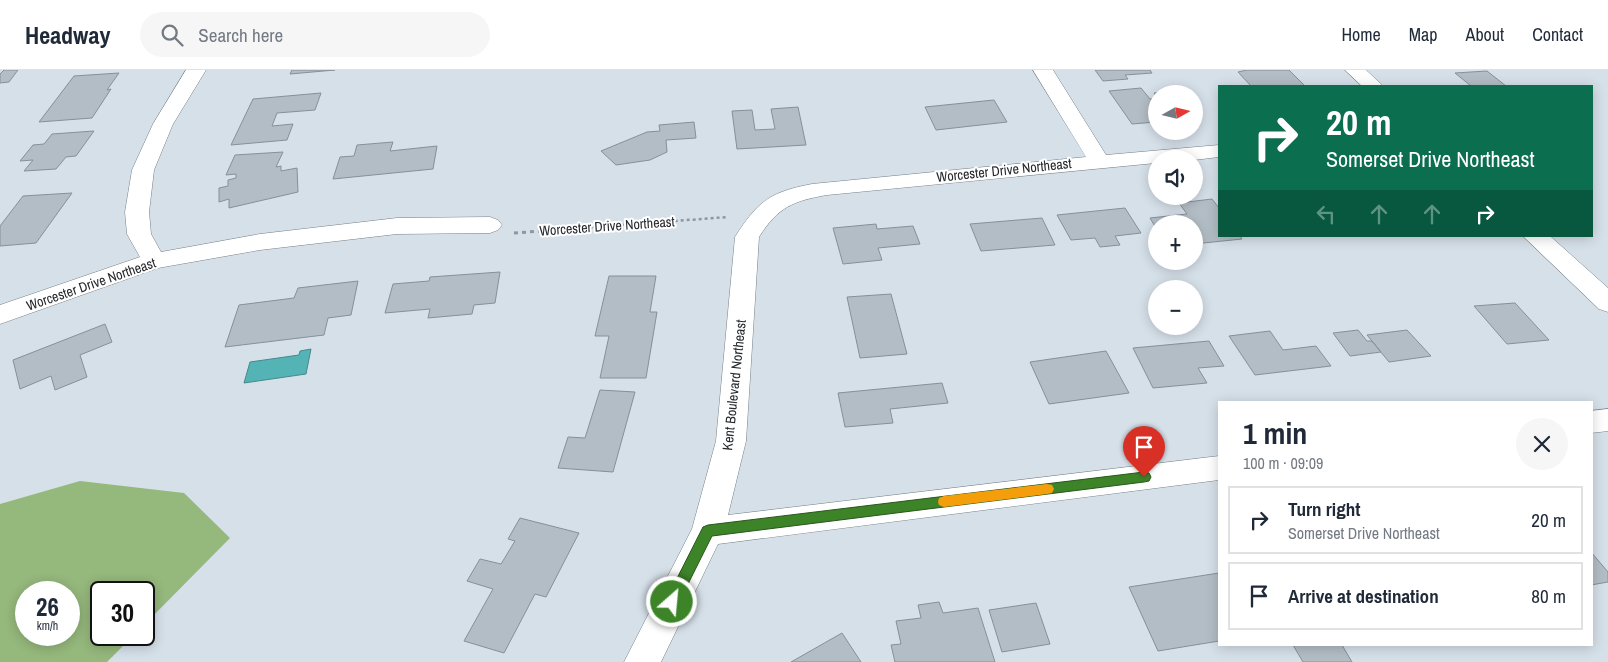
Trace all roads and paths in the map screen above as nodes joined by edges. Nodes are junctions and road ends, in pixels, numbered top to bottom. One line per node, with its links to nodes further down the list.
1 (196, 70): 10 (street)
2 (1043, 70): 6 (street)
3 (1355, 70): 4 (street)
4 (1372, 85)
5 (1218, 151): 6 (street, Worcester Drive Northeast)
6 (1098, 161): 7 (street, Worcester Drive Northeast)
7 (760, 215): 8 (path, Worcester Drive Northeast); 16 (street, Kent Boulevard Northeast)
8 (490, 224): 10 (street, Worcester Drive Northeast)
9 (1537, 237): 11 (street)
10 (154, 261): 12 (street, Worcester Drive Northeast)
11 (1608, 303)
12 (0, 315)
13 (1608, 420): 14 (street)
14 (1593, 422)
15 (1218, 468): 16 (street)
16 (708, 531): 17 (street, Kent Boulevard Northeast)
17 (642, 662)

